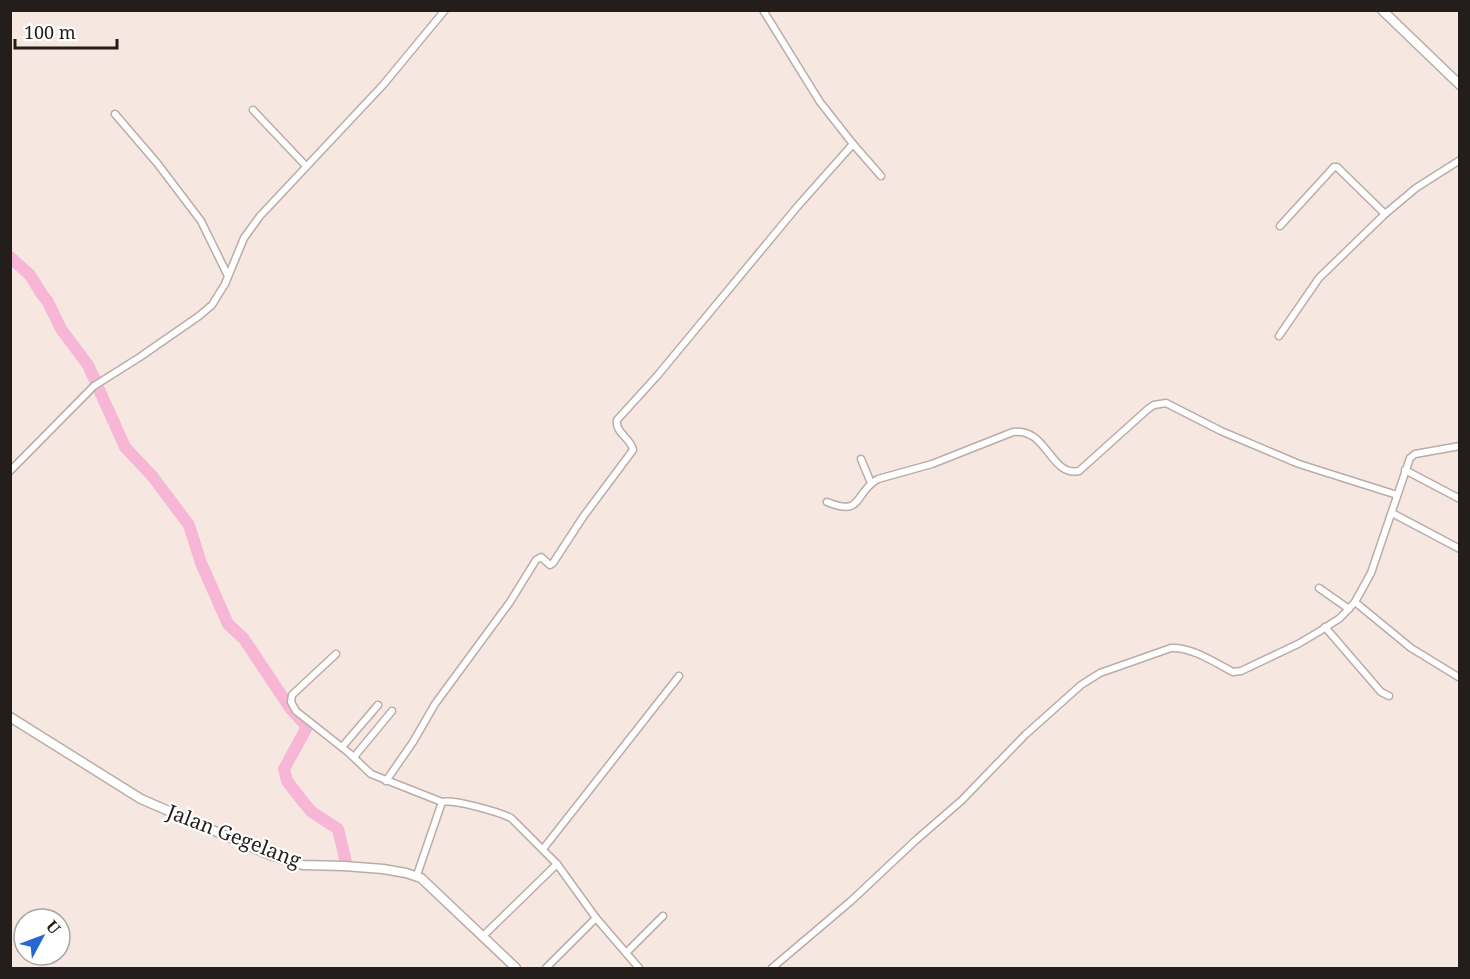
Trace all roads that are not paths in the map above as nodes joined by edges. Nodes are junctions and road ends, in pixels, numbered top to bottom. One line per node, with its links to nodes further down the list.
1 (445, 10): 9 (street)
2 (763, 10): 7 (street)
3 (1382, 10): 4 (street)
4 (1460, 85)
5 (253, 110): 9 (street)
6 (115, 114): 13 (street)
7 (853, 144): 10 (street); 38 (street)
8 (1460, 160): 11 (street)
9 (306, 166): 13 (street)
10 (881, 176)
11 (1384, 214): 12 (street); 14 (street)
12 (1280, 226)
13 (228, 276): 18 (street)
14 (1279, 336)
15 (1460, 446): 17 (street)
16 (861, 459): 19 (street)
17 (1405, 470): 20 (street); 21 (street)
18 (10, 471)
19 (871, 483): 20 (street); 22 (street)
20 (1397, 495): 23 (street)
21 (1460, 499)
22 (827, 502)
23 (1392, 513): 24 (street); 26 (street)
24 (1460, 549)
25 (1319, 588): 27 (street)
26 (1355, 602): 27 (street); 31 (street)
27 (1349, 609): 28 (street)
28 (1325, 627): 32 (street); 50 (street)
29 (336, 654): 36 (street)
30 (679, 676): 40 (street)
31 (1460, 678)
32 (1389, 696)
33 (378, 705): 36 (street)
34 (392, 711): 37 (street)
35 (10, 717): 42 (street, Jalan Gegelang)
36 (342, 747): 37 (street)
37 (354, 757): 38 (street)
38 (386, 781): 39 (street)
39 (442, 802): 40 (street); 42 (street)
40 (543, 849): 41 (street)
41 (557, 864): 44 (street); 45 (street)
42 (417, 875): 45 (street)
43 (663, 916): 46 (street)
44 (596, 918): 46 (street); 48 (street)
45 (482, 937): 47 (street)
46 (627, 952): 49 (street)
47 (516, 969)
48 (546, 969)
49 (639, 969)
50 (772, 969)

